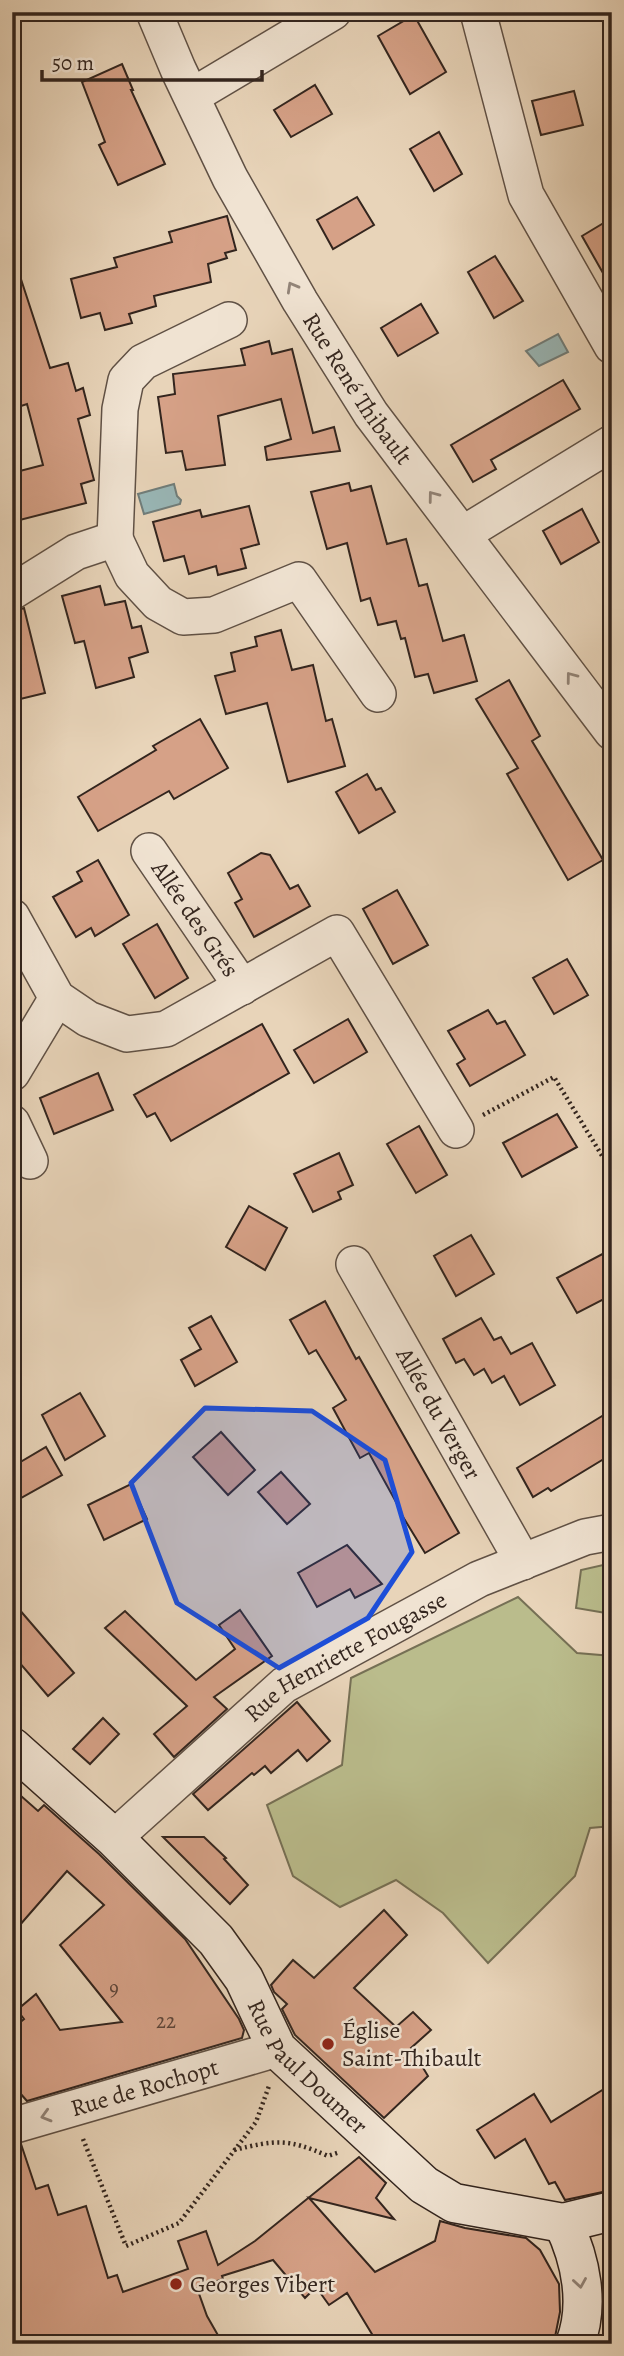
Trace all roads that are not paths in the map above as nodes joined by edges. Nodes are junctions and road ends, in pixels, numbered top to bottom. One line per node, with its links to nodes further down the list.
1 (154, 12): 4 (street, Rue René Thibault)
2 (333, 12): 4 (street)
3 (478, 12): 6 (street)
4 (192, 96): 8 (street, Rue René Thibault, one-way to 4)
5 (229, 320): 9 (street)
6 (612, 346)
7 (612, 443): 8 (street)
8 (463, 534): 12 (street, Rue René Thibault, one-way to 8)
9 (115, 539): 10 (street); 11 (street)
10 (12, 592)
11 (377, 694)
12 (612, 732)
13 (149, 851): 15 (street, Allée des Grés)
14 (12, 917): 16 (street)
15 (242, 986): 16 (street); 19 (street)
16 (57, 998): 17 (street)
17 (12, 1073)
18 (12, 1123): 20 (street)
19 (456, 1130)
20 (30, 1161)
21 (354, 1264): 23 (street, Allée du Verger)
22 (612, 1532): 23 (street, Rue Henriette Fougasse)
23 (523, 1562): 25 (street, Rue Henriette Fougasse)
24 (12, 1747): 25 (street, Rue Paul Doumer)
25 (114, 1838): 26 (street, Rue Paul Doumer)
26 (283, 2056): 27 (street, Rue de Rochopt, one-way to 27); 29 (street, Rue Paul Doumer)
27 (12, 2126)
28 (612, 2211): 29 (street)
29 (563, 2223): 30 (street, one-way to 30)
30 (575, 2344)

